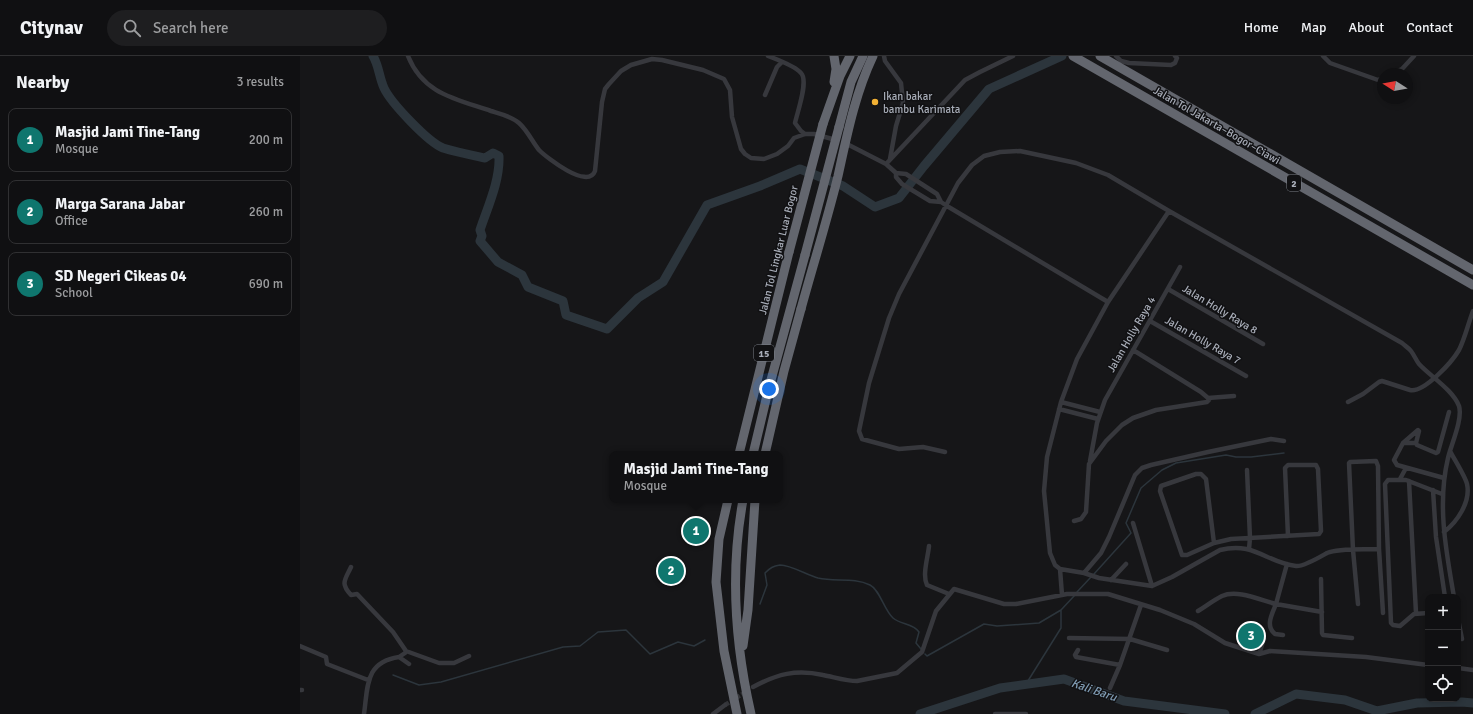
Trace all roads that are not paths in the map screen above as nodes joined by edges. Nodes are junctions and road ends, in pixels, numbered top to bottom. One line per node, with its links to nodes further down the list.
1 (408, 56): 20 (street)
2 (768, 56): 15 (street)
3 (834, 56): 19 (highway)
4 (850, 56): 19 (highway, Jalan Tol Lingkar Luar Bogor / 15)
5 (863, 56): 50 (highway, 15, bridge)
6 (873, 56): 51 (highway, bridge)
7 (884, 56): 21 (street)
8 (1013, 56): 21 (street)
9 (1073, 56): 29 (highway, Jalan Tol Jakarta–Bogor–Ciawi / 2)
10 (1100, 56): 28 (highway, Jalan Tol Jakarta–Bogor–Ciawi / 2)
11 (1116, 56): 12 (street)
12 (1175, 56)
13 (1323, 56): 17 (street)
14 (1414, 56): 16 (street)
15 (782, 62): 18 (street); 20 (street)
16 (1403, 68)
17 (1377, 80)
18 (765, 95)
19 (828, 107): 49 (highway, Jalan Tol Lingkar Luar Bogor / 15, bridge)
20 (806, 134): 22 (street)
21 (890, 159): 22 (street)
22 (886, 164): 23 (street)
23 (896, 173): 24 (street); 24 (street)
24 (941, 202): 25 (street)
25 (947, 206): 26 (street); 31 (street); 53 (street)
26 (1168, 211): 31 (street); 37 (street)
27 (1180, 267): 30 (street, Jalan Holly Raya 4)
28 (1473, 270)
29 (1473, 286)
30 (1168, 288): 33 (street, Jalan Holly Raya 4); 34 (street, Jalan Holly Raya 8)
31 (1108, 302): 40 (street)
32 (1473, 311): 37 (street)
33 (1150, 321): 35 (street, Jalan Holly Raya 4); 36 (street, Jalan Holly Raya 7)
34 (1263, 344)
35 (1132, 350): 39 (street); 43 (street, Jalan Holly Raya 4)
36 (1246, 376)
37 (1436, 377): 41 (street); 52 (street)
38 (1234, 396): 39 (street)
39 (1208, 398): 54 (street)
40 (1061, 402): 42 (street); 43 (street)
41 (1348, 402)
42 (1059, 409): 45 (street); 82 (street)
43 (1100, 412): 45 (street, Jalan Holly Raya 4)
44 (1449, 412): 48 (street)
45 (1098, 419): 54 (street, Jalan Holly Raya 4)
46 (1284, 441): 83 (street)
47 (1403, 443): 48 (street); 48 (street); 55 (street)
48 (1416, 444)
49 (740, 451)
50 (754, 451)
51 (766, 451)
52 (1450, 451): 57 (street); 60 (street)
53 (945, 452)
54 (1089, 464): 69 (street, Jalan Holly Raya 4)
55 (1406, 468): 57 (street); 58 (street)
56 (1247, 470): 73 (street)
57 (1444, 478): 63 (street)
58 (1400, 479): 59 (street); 97 (street)
59 (1409, 481): 62 (street); 97 (street)
60 (1467, 484): 61 (street); 64 (street)
61 (1473, 485)
62 (1433, 490): 63 (street); 88 (street)
63 (1442, 494): 71 (street)
64 (1467, 495): 65 (street); 71 (street)
65 (1473, 495)
66 (727, 503): 125 (highway)
67 (742, 503): 113 (highway)
68 (755, 503): 113 (highway)
69 (1074, 521)
70 (1133, 523): 86 (street)
71 (1444, 532): 89 (street)
72 (1288, 536): 72 (street); 73 (street)
73 (1250, 538): 74 (street); 76 (street)
74 (1214, 543): 74 (street)
75 (929, 546): 87 (street)
76 (1249, 548): 80 (street); 86 (street)
77 (1379, 549): 78 (street); 78 (street); 96 (street)
78 (1353, 550): 80 (street); 92 (street)
79 (1126, 564): 85 (street)
80 (1287, 564): 91 (street)
81 (351, 567): 109 (street)
82 (1060, 569): 83 (street); 90 (street)
83 (1086, 575): 85 (street)
84 (1321, 579): 95 (street)
85 (1111, 580): 86 (street)
86 (1152, 586)
87 (949, 594): 90 (street); 120 (street)
88 (1445, 594)
89 (1454, 594)
90 (1065, 595): 93 (street)
91 (1276, 604): 94 (street); 95 (street); 100 (street)
92 (1358, 604)
93 (1141, 605): 104 (street); 110 (street)
94 (1198, 611)
95 (1322, 612): 102 (street)
96 (1383, 613)
97 (1416, 613): 98 (street)
98 (1425, 613)
99 (1460, 630): 103 (street)
100 (1283, 635)
101 (1069, 638): 104 (street)
102 (1352, 638)
103 (1462, 638)
104 (1130, 639): 108 (street); 115 (street)
105 (1264, 639): 110 (street)
106 (300, 646): 119 (street)
107 (1078, 650): 115 (street)
108 (1167, 650)
109 (406, 651): 111 (street); 112 (street)
110 (1259, 654): 116 (street)
111 (469, 656)
112 (400, 657): 114 (street); 119 (street)
113 (741, 659): 126 (highway)
114 (409, 664)
115 (1120, 665): 121 (street)
116 (1425, 665)
117 (1461, 668): 118 (street)
118 (1473, 670)
119 (368, 680): 123 (street)
120 (754, 687)
121 (1110, 688)
122 (725, 704): 124 (street)
123 (364, 714)
124 (713, 714)
125 (737, 714)
126 (751, 714)
127 (995, 714): 128 (street)
128 (1026, 714)

